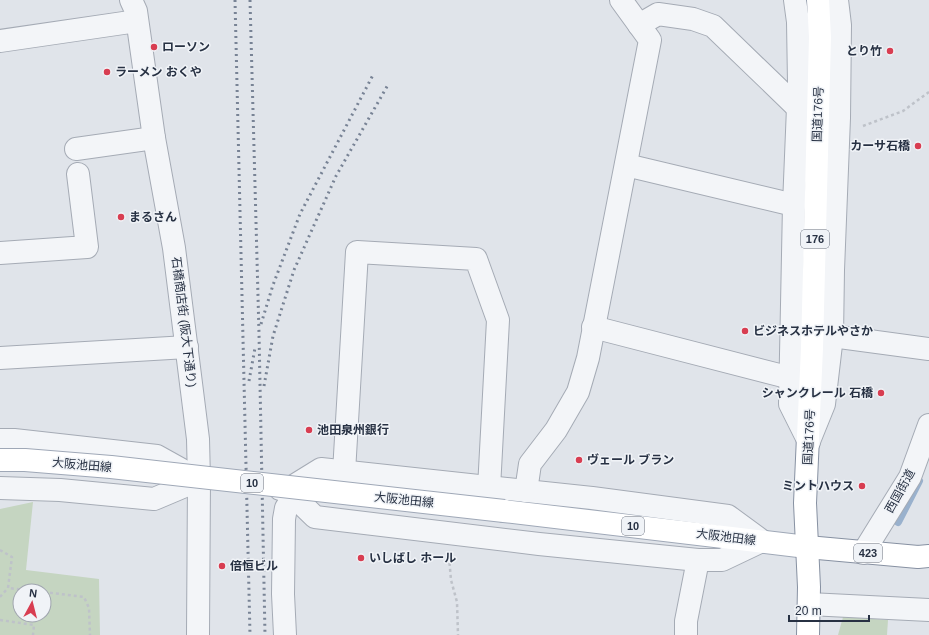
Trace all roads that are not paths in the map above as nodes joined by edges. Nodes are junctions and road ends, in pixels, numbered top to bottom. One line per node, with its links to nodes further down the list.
1 (620, 0): 6 (street)
2 (796, 0): 8 (street)
3 (818, 0): 23 (main road, 国道176号 / 176)
4 (837, 0): 16 (street)
5 (135, 11): 7 (street); 9 (street, 石橋商店街 (阪大下通り))
6 (639, 25): 8 (street); 11 (street)
7 (0, 41)
8 (798, 108): 13 (street)
9 (154, 138): 10 (street); 17 (street, 石橋商店街 (阪大下通り))
10 (76, 149)
11 (626, 165): 13 (street); 15 (street)
12 (78, 174): 14 (street)
13 (794, 205): 20 (street)
14 (0, 253)
15 (593, 327): 20 (street); 30 (street)
16 (832, 336): 18 (street); 23 (street)
17 (187, 347): 19 (street); 27 (street, 石橋商店街 (阪大下通り))
18 (929, 349)
19 (0, 358)
20 (791, 378): 23 (street)
21 (929, 425): 35 (street, 西国街道)
22 (0, 440): 24 (street)
23 (809, 442): 34 (main road, 国道176号 / 176)
24 (132, 454): 27 (street); 32 (street)
25 (0, 460): 33 (main road, 大阪池田線 / 10, bridge)
26 (344, 472): 29 (street); 29 (street); 31 (street)
27 (199, 480): 31 (street); 32 (street); 40 (street, 石橋商店街 (阪大下通り))
28 (0, 488): 32 (street)
29 (489, 488): 30 (street)
30 (526, 491): 33 (street)
31 (290, 493): 37 (street); 41 (street)
32 (128, 497)
33 (762, 541): 34 (main road, 大阪池田線 / 10); 37 (street)
34 (807, 547): 35 (main road, 423); 38 (main road, 国道176号 / 176)
35 (863, 553): 36 (main road, 423)
36 (929, 556)
37 (698, 560): 42 (street)
38 (809, 604): 39 (street); 43 (main road, 国道176号 / 176)
39 (929, 610)
40 (198, 635)
41 (285, 635)
42 (686, 635)
43 (808, 635)

